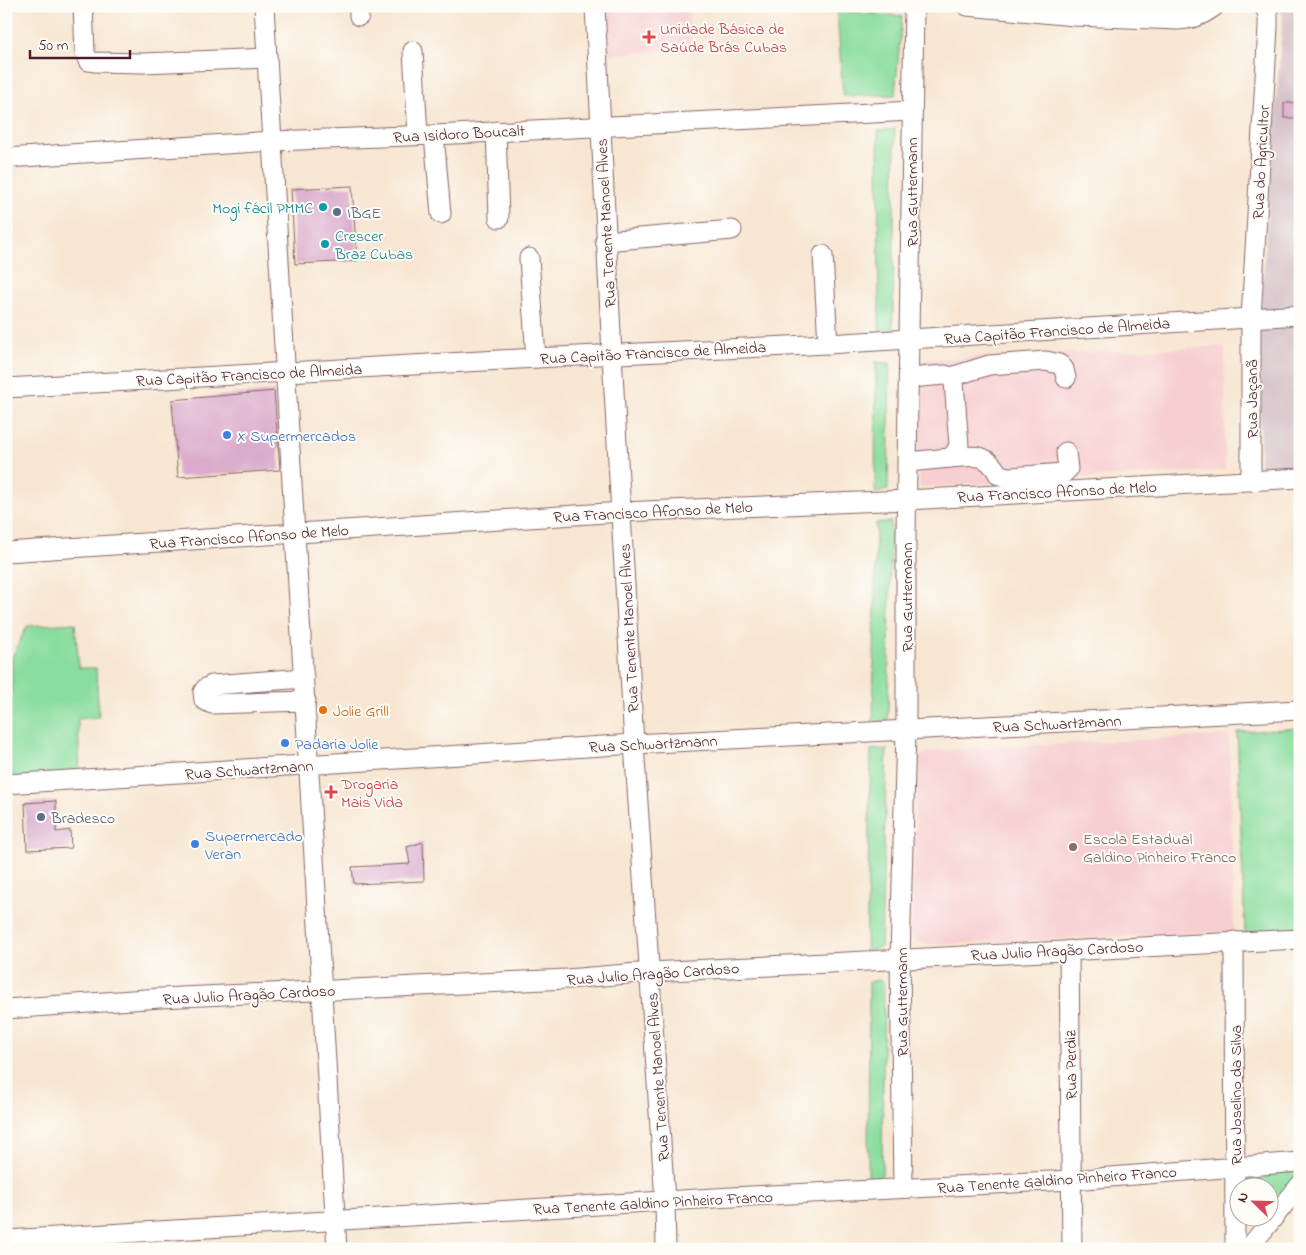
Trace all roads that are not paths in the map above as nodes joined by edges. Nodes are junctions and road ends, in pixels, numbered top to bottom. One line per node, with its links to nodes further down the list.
1 (83, 6): 9 (street)
2 (264, 6): 9 (street)
3 (595, 6): 11 (street, Rua Tenente Manoel Alves)
4 (914, 6): 10 (street, Rua Guttermann)
5 (967, 6): 6 (street)
6 (1216, 6)
7 (1264, 6): 23 (street, Rua do Agricultor)
8 (413, 51): 13 (street)
9 (267, 58): 14 (street)
10 (912, 111): 11 (street, Rua Isidoro Boucalt); 24 (street, Rua Guttermann)
11 (600, 126): 12 (street, Rua Isidoro Boucalt); 19 (street, Rua Tenente Manoel Alves)
12 (496, 131): 13 (street, Rua Isidoro Boucalt); 17 (street)
13 (426, 135): 14 (street, Rua Isidoro Boucalt); 16 (street)
14 (273, 141): 15 (street, Rua Isidoro Boucalt); 28 (street)
15 (6, 158)
16 (441, 214)
17 (499, 218)
18 (732, 230): 19 (street)
19 (605, 241): 26 (street, Rua Tenente Manoel Alves)
20 (824, 255): 25 (street)
21 (529, 258): 27 (street)
22 (1300, 315): 23 (street, Rua Capitão Francisco de Almeida)
23 (1251, 318): 24 (street, Rua Capitão Francisco de Almeida); 37 (street, Rua Jaçanã)
24 (910, 339): 25 (street, Rua Capitão Francisco de Almeida); 30 (street, Rua Guttermann)
25 (828, 344): 26 (street, Rua Capitão Francisco de Almeida)
26 (612, 355): 27 (street, Rua Capitão Francisco de Almeida); 39 (street, Rua Tenente Manoel Alves)
27 (536, 358): 28 (street, Rua Capitão Francisco de Almeida)
28 (285, 372): 32 (street, Rua Capitão Francisco de Almeida); 40 (street)
29 (950, 377): 30 (street); 31 (street); 34 (street)
30 (909, 378): 35 (street, Rua Guttermann)
31 (1066, 378)
32 (6, 388)
33 (1066, 452): 34 (street)
34 (950, 458): 35 (street)
35 (908, 462): 38 (street, Rua Guttermann)
36 (1300, 478): 37 (street, Rua Francisco Afonso de Melo)
37 (1251, 481): 38 (street, Rua Francisco Afonso de Melo)
38 (907, 500): 39 (street, Rua Francisco Afonso de Melo); 45 (street, Rua Guttermann)
39 (622, 512): 40 (street, Rua Francisco Afonso de Melo); 46 (street, Rua Tenente Manoel Alves)
40 (295, 534): 41 (street, Rua Francisco Afonso de Melo); 42 (street)
41 (6, 552)
42 (304, 678): 43 (street); 43 (street)
43 (306, 701): 47 (street)
44 (1300, 710): 45 (street, Rua Schwartzmann)
45 (906, 731): 46 (street, Rua Schwartzmann); 52 (street, Rua Guttermann)
46 (634, 744): 47 (street, Rua Schwartzmann); 53 (street, Rua Tenente Manoel Alves)
47 (309, 765): 48 (street, Rua Schwartzmann); 54 (street)
48 (6, 784)
49 (1300, 938): 50 (street, Rua Julio Aragão Cardoso)
50 (1234, 941): 51 (street, Rua Julio Aragão Cardoso); 57 (street, Rua Joselino da Silva)
51 (1069, 950): 52 (street, Rua Julio Aragão Cardoso); 58 (street, Rua Perdiz)
52 (900, 959): 53 (street, Rua Julio Aragão Cardoso); 60 (street, Rua Guttermann)
53 (650, 972): 54 (street, Rua Julio Aragão Cardoso); 61 (street, Rua Tenente Manoel Alves)
54 (322, 991): 55 (street, Rua Julio Aragão Cardoso); 62 (street)
55 (6, 1009)
56 (1300, 1162): 57 (street, Rua Tenente Galdino Pinheiro Franco)
57 (1235, 1167): 58 (street, Rua Tenente Galdino Pinheiro Franco); 64 (street, Rua Joselino da Silva)
58 (1072, 1180): 60 (street, Rua Tenente Galdino Pinheiro Franco); 67 (street, Rua Perdiz)
59 (1300, 1185): 64 (street)
60 (903, 1188): 61 (street, Rua Tenente Galdino Pinheiro Franco)
61 (665, 1201): 62 (street, Rua Tenente Galdino Pinheiro Franco); 66 (street, Rua Tenente Manoel Alves)
62 (335, 1220): 63 (street, Rua Tenente Galdino Pinheiro Franco); 65 (street)
63 (6, 1240)
64 (1246, 1248)
65 (337, 1249)
66 (666, 1249)
67 (1072, 1249)

